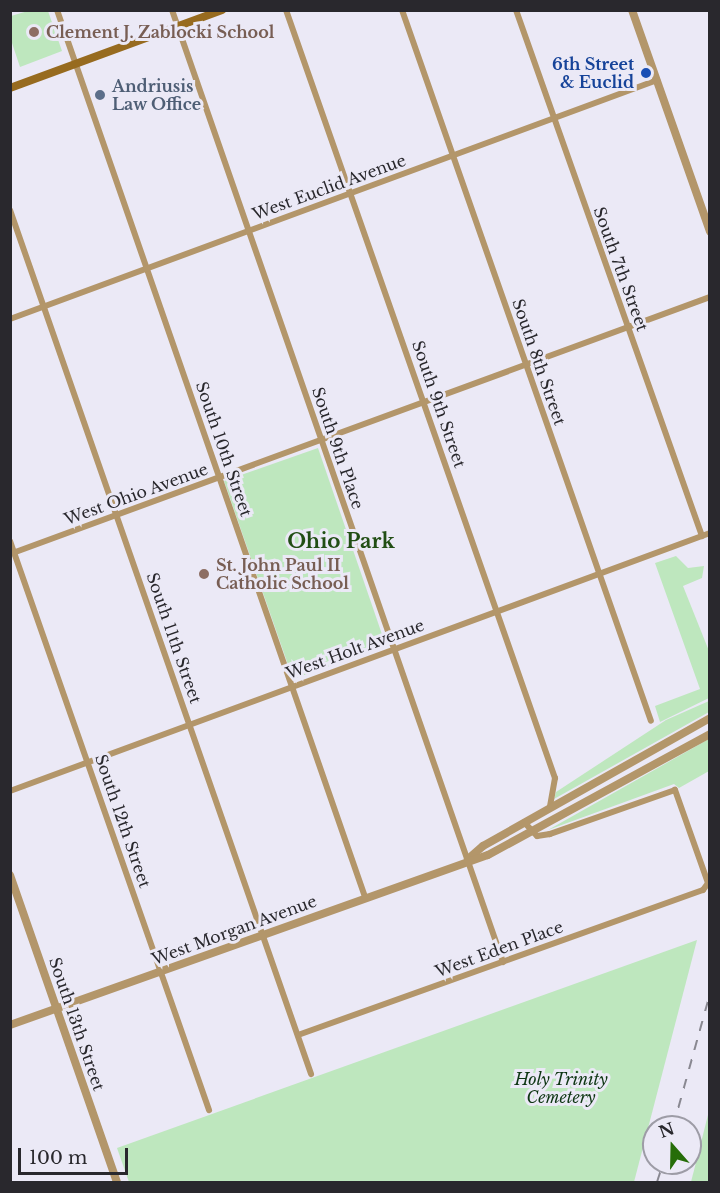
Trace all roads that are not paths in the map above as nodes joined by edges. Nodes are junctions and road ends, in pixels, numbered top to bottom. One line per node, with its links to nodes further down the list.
1 (57, 10): 9 (street, South 10th Street)
2 (172, 10): 8 (street, South 9th Place)
3 (222, 10): 8 (main road)
4 (286, 10): 14 (street, South 9th Street)
5 (402, 10): 13 (street, South 8th Street)
6 (516, 10): 12 (street, South 7th Street)
7 (632, 10): 10 (street)
8 (177, 27): 9 (main road); 16 (street, South 9th Place)
9 (75, 64): 11 (main road); 18 (street, South 10th Street)
10 (657, 80): 12 (street, West Euclid Avenue); 17 (street)
11 (10, 88)
12 (554, 120): 13 (street, West Euclid Avenue); 22 (street, South 7th Street)
13 (453, 156): 14 (street, West Euclid Avenue); 23 (street, South 8th Street)
14 (352, 193): 16 (street, West Euclid Avenue); 24 (street, South 9th Street)
15 (10, 210): 20 (street, South 11th Street)
16 (248, 231): 18 (street, West Euclid Avenue); 25 (street, South 9th Place)
17 (710, 232)
18 (147, 269): 20 (street, West Euclid Avenue); 26 (street, South 10th Street)
19 (710, 297): 22 (street, West Ohio Avenue)
20 (45, 306): 21 (street, West Euclid Avenue); 27 (street, South 11th Street)
21 (10, 319)
22 (628, 327): 23 (street, West Ohio Avenue); 29 (street, South 7th Street)
23 (526, 365): 24 (street, West Ohio Avenue); 32 (street, South 8th Street)
24 (424, 402): 25 (street, West Ohio Avenue); 33 (street, South 9th Street)
25 (321, 441): 26 (street, West Ohio Avenue); 34 (street, South 9th Place)
26 (219, 478): 27 (street, West Ohio Avenue); 35 (street, South 10th Street)
27 (118, 516): 31 (street, West Ohio Avenue); 38 (street, South 11th Street)
28 (710, 533): 29 (street, West Holt Avenue)
29 (702, 536): 32 (street, West Holt Avenue)
30 (10, 541): 31 (street, South 12th Street)
31 (12, 553): 40 (street, South 12th Street)
32 (598, 574): 33 (street, West Holt Avenue); 37 (street, South 8th Street)
33 (497, 611): 34 (street, West Holt Avenue); 42 (street, South 9th Street)
34 (393, 649): 35 (street, West Holt Avenue); 45 (street, South 9th Place)
35 (291, 686): 38 (street, West Holt Avenue); 47 (street, South 10th Street)
36 (710, 718): 42 (street, West Morgan Avenue)
37 (651, 721)
38 (189, 725): 40 (street, West Holt Avenue); 48 (street, South 11th Street)
39 (710, 734): 44 (street, West Morgan Avenue)
40 (89, 762): 41 (street, West Holt Avenue); 50 (street, South 12th Street)
41 (10, 791)
42 (550, 807): 43 (street, West Morgan Avenue)
43 (524, 822): 44 (street); 45 (street, West Morgan Avenue)
44 (530, 832): 45 (street, West Morgan Avenue); 49 (street, West Eden Place)
45 (467, 860): 47 (street, West Morgan Avenue); 49 (street, South 9th Place)
46 (10, 875): 51 (street, South 13th Street)
47 (364, 897): 48 (street, West Morgan Avenue)
48 (262, 934): 50 (street, West Morgan Avenue); 53 (street, South 11th Street)
49 (503, 962): 53 (street, West Eden Place)
50 (160, 971): 51 (street, West Morgan Avenue); 55 (street, South 12th Street)
51 (57, 1009): 52 (street, West Morgan Avenue); 56 (street, South 13th Street)
52 (10, 1025)
53 (298, 1035): 54 (street, South 11th Street)
54 (311, 1074)
55 (209, 1110)
56 (117, 1182)

